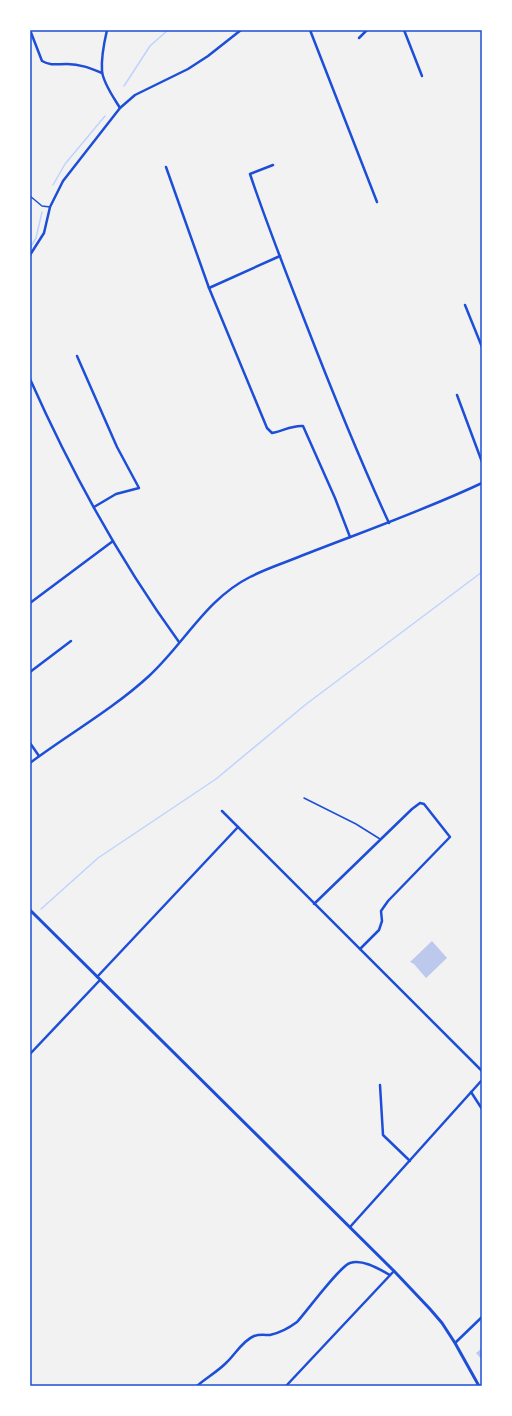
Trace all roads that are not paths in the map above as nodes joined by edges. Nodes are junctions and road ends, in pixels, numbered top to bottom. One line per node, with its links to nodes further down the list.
1 (30, 30): 8 (street)
2 (107, 30): 8 (street)
3 (240, 30): 10 (street)
4 (310, 30): 14 (street)
5 (367, 30): 7 (street)
6 (404, 30): 9 (street)
7 (359, 38)
8 (102, 73): 10 (street)
9 (422, 76)
10 (120, 108): 15 (street)
11 (273, 165): 17 (street)
12 (166, 167): 18 (street)
13 (30, 196): 15 (lane)
14 (377, 202)
15 (50, 207): 16 (street)
16 (30, 255)
17 (280, 256): 18 (street); 27 (street)
18 (209, 288): 28 (street)
19 (465, 305): 20 (street)
20 (482, 347)
21 (77, 356): 26 (street)
22 (30, 379): 26 (street)
23 (457, 395): 24 (street)
24 (482, 462)
25 (482, 483): 27 (street)
26 (94, 507): 29 (street)
27 (390, 522): 28 (street)
28 (350, 537): 32 (street)
29 (113, 541): 30 (street); 32 (street)
30 (30, 603)
31 (71, 641): 33 (street)
32 (179, 642): 35 (street)
33 (30, 672)
34 (30, 743): 35 (street)
35 (39, 756): 36 (street)
36 (30, 763)
37 (304, 798): 40 (lane)
38 (222, 811): 39 (street)
39 (238, 827): 41 (street); 44 (street)
40 (380, 839): 41 (street); 43 (street)
41 (314, 904): 43 (street)
42 (30, 910): 44 (street)
43 (360, 949): 46 (street)
44 (99, 978): 45 (street); 52 (street)
45 (30, 1054)
46 (482, 1071)
47 (482, 1080): 49 (street)
48 (380, 1085): 51 (street)
49 (472, 1092): 50 (street); 51 (street)
50 (482, 1109)
51 (410, 1161): 52 (street)
52 (350, 1228): 53 (street)
53 (394, 1271): 54 (street); 56 (street)
54 (390, 1275): 57 (street); 58 (street)
55 (482, 1317): 56 (street)
56 (455, 1343): 59 (street)
57 (197, 1386)
58 (286, 1386)
59 (479, 1386)

